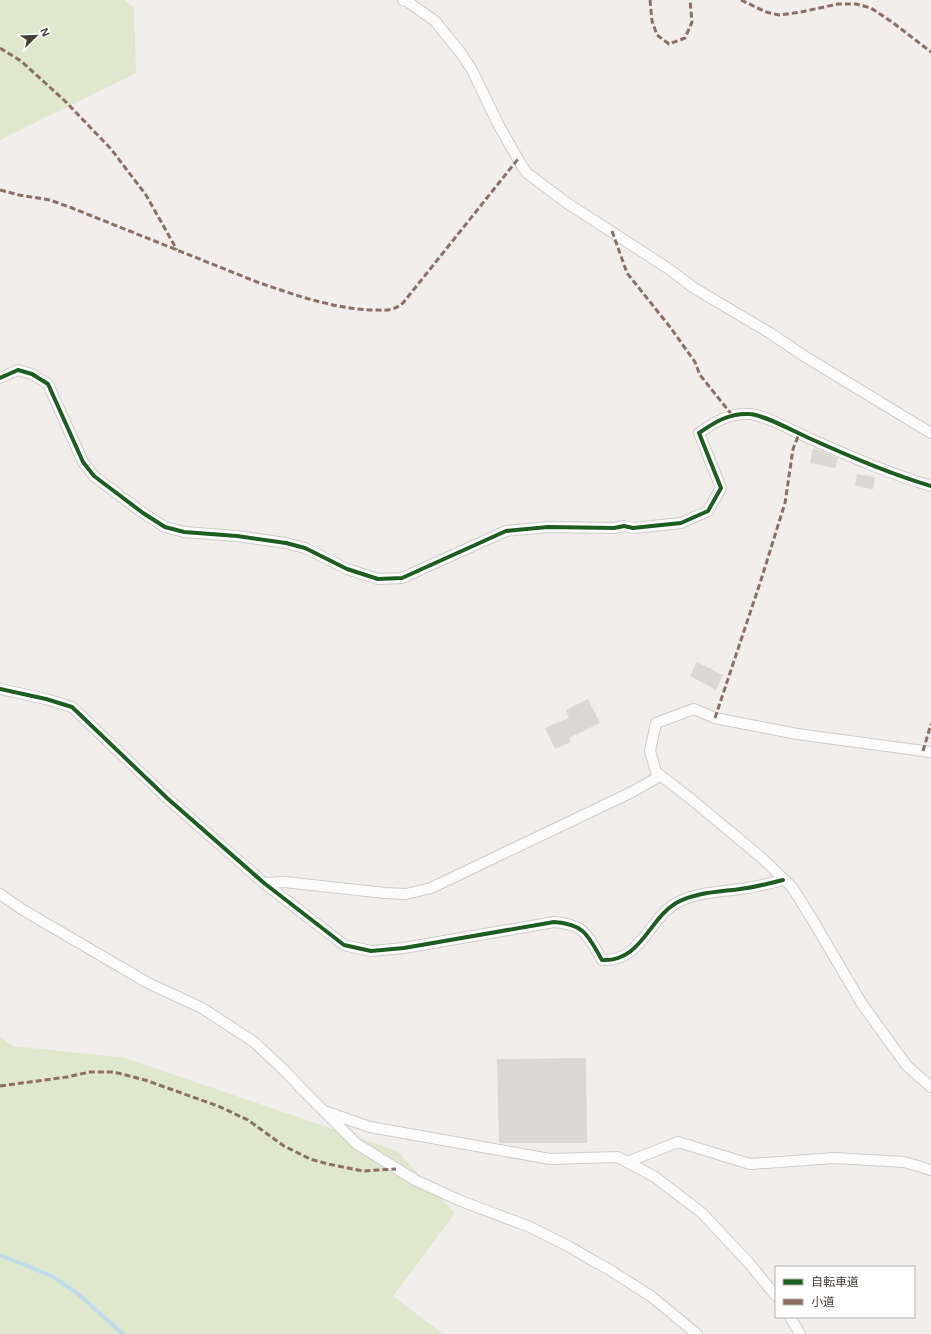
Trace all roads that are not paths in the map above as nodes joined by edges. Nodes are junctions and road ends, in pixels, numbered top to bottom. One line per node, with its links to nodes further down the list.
1 (403, 0): 3 (street)
2 (0, 378): 4 (street)
3 (931, 433)
4 (931, 486)
5 (0, 689): 9 (street)
6 (931, 752): 7 (street)
7 (660, 776): 8 (street); 9 (street)
8 (783, 880): 9 (street); 11 (street)
9 (264, 883)
10 (0, 894): 12 (street)
11 (931, 1087)
12 (323, 1111): 13 (street); 17 (street)
13 (627, 1162): 14 (street); 15 (street)
14 (931, 1170)
15 (775, 1295)
16 (791, 1318): 18 (street)
17 (697, 1334)
18 (800, 1334)

